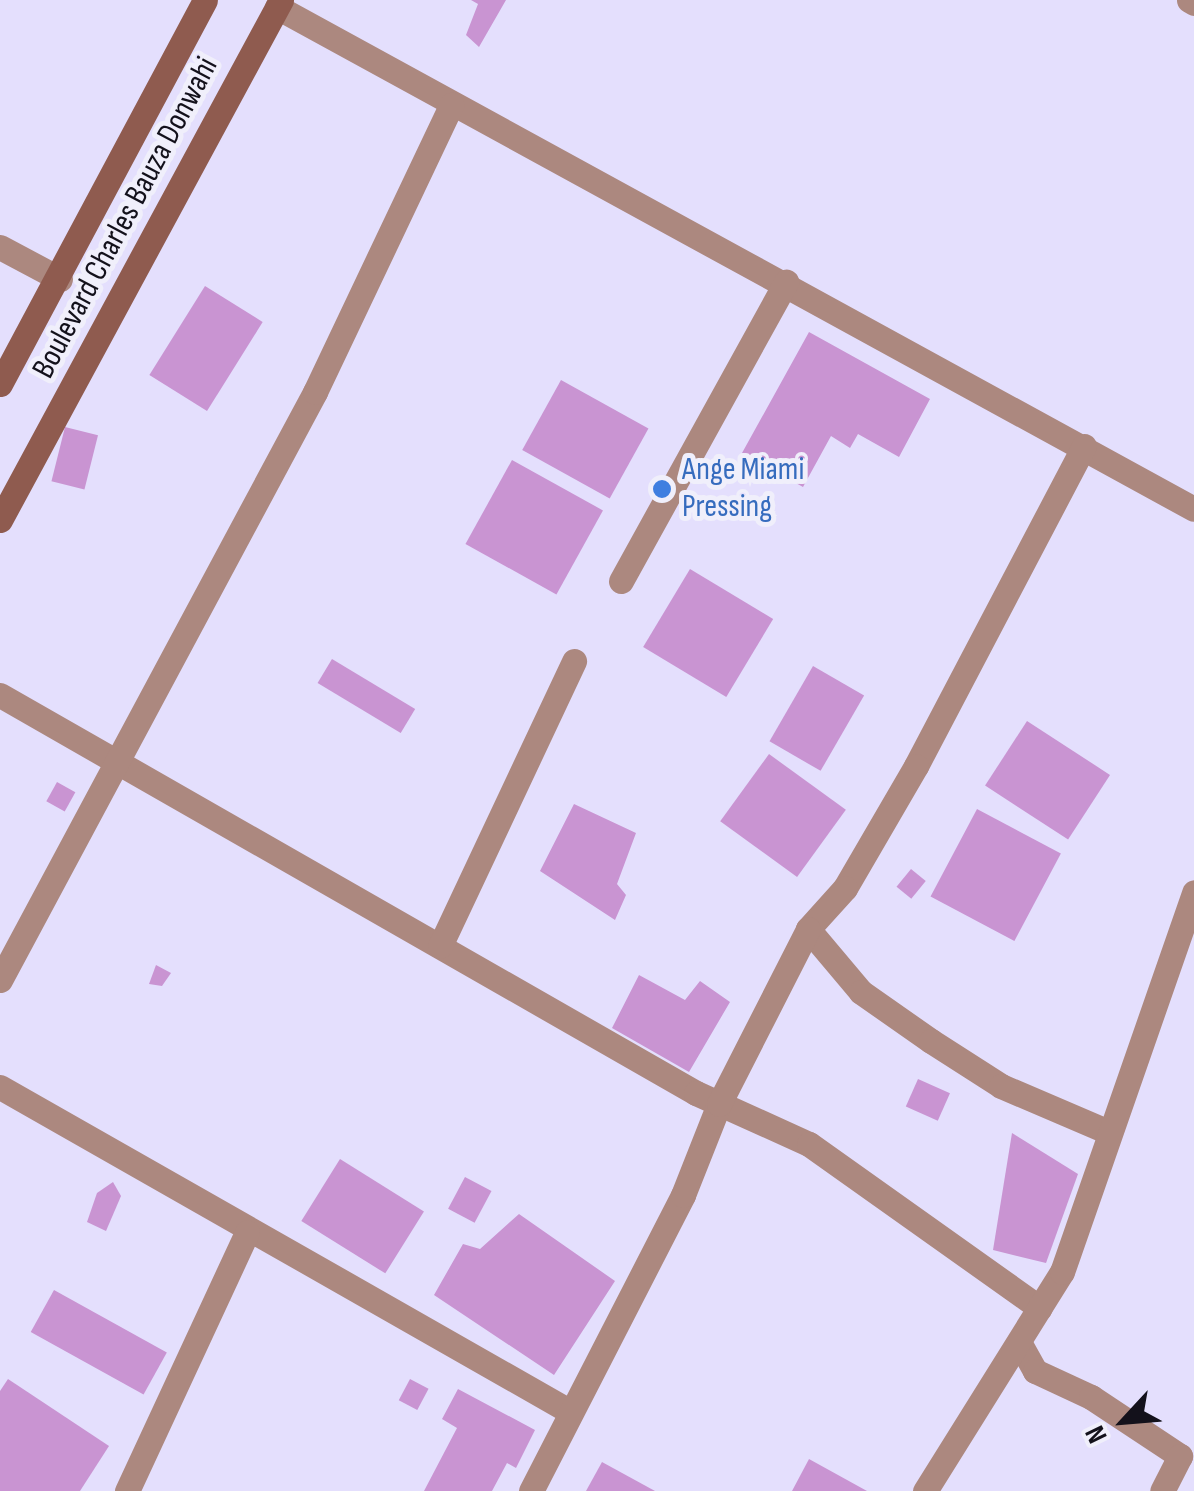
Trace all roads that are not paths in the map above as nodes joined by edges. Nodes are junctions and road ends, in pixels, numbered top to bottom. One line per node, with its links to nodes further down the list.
1 (205, 0): 5 (main road, Boulevard Charles Bauza Donwahi)
2 (279, 4): 3 (street); 10 (main road, Boulevard Charles Bauza Donwahi)
3 (451, 105): 6 (street); 14 (street)
4 (0, 247): 5 (street)
5 (60, 279): 7 (main road, Boulevard Charles Bauza Donwahi)
6 (786, 282): 8 (street); 11 (street)
7 (0, 384)
8 (1084, 446): 9 (street); 16 (street)
9 (1194, 509)
10 (0, 520)
11 (621, 580)
12 (574, 660): 17 (street)
13 (0, 695): 14 (street)
14 (113, 764): 17 (street); 18 (street)
15 (1194, 892): 21 (street)
16 (808, 929): 20 (street); 21 (street)
17 (440, 946): 20 (street)
18 (0, 980)
19 (0, 1087): 22 (street)
20 (719, 1104): 23 (street); 25 (street)
21 (1109, 1132): 23 (street)
22 (247, 1232): 25 (street); 27 (street)
23 (1040, 1308): 24 (street)
24 (1020, 1342): 26 (street); 29 (street)
25 (571, 1412): 28 (street)
26 (1187, 1456): 30 (street)
27 (128, 1491)
28 (531, 1491)
29 (925, 1491)
30 (1162, 1491)

